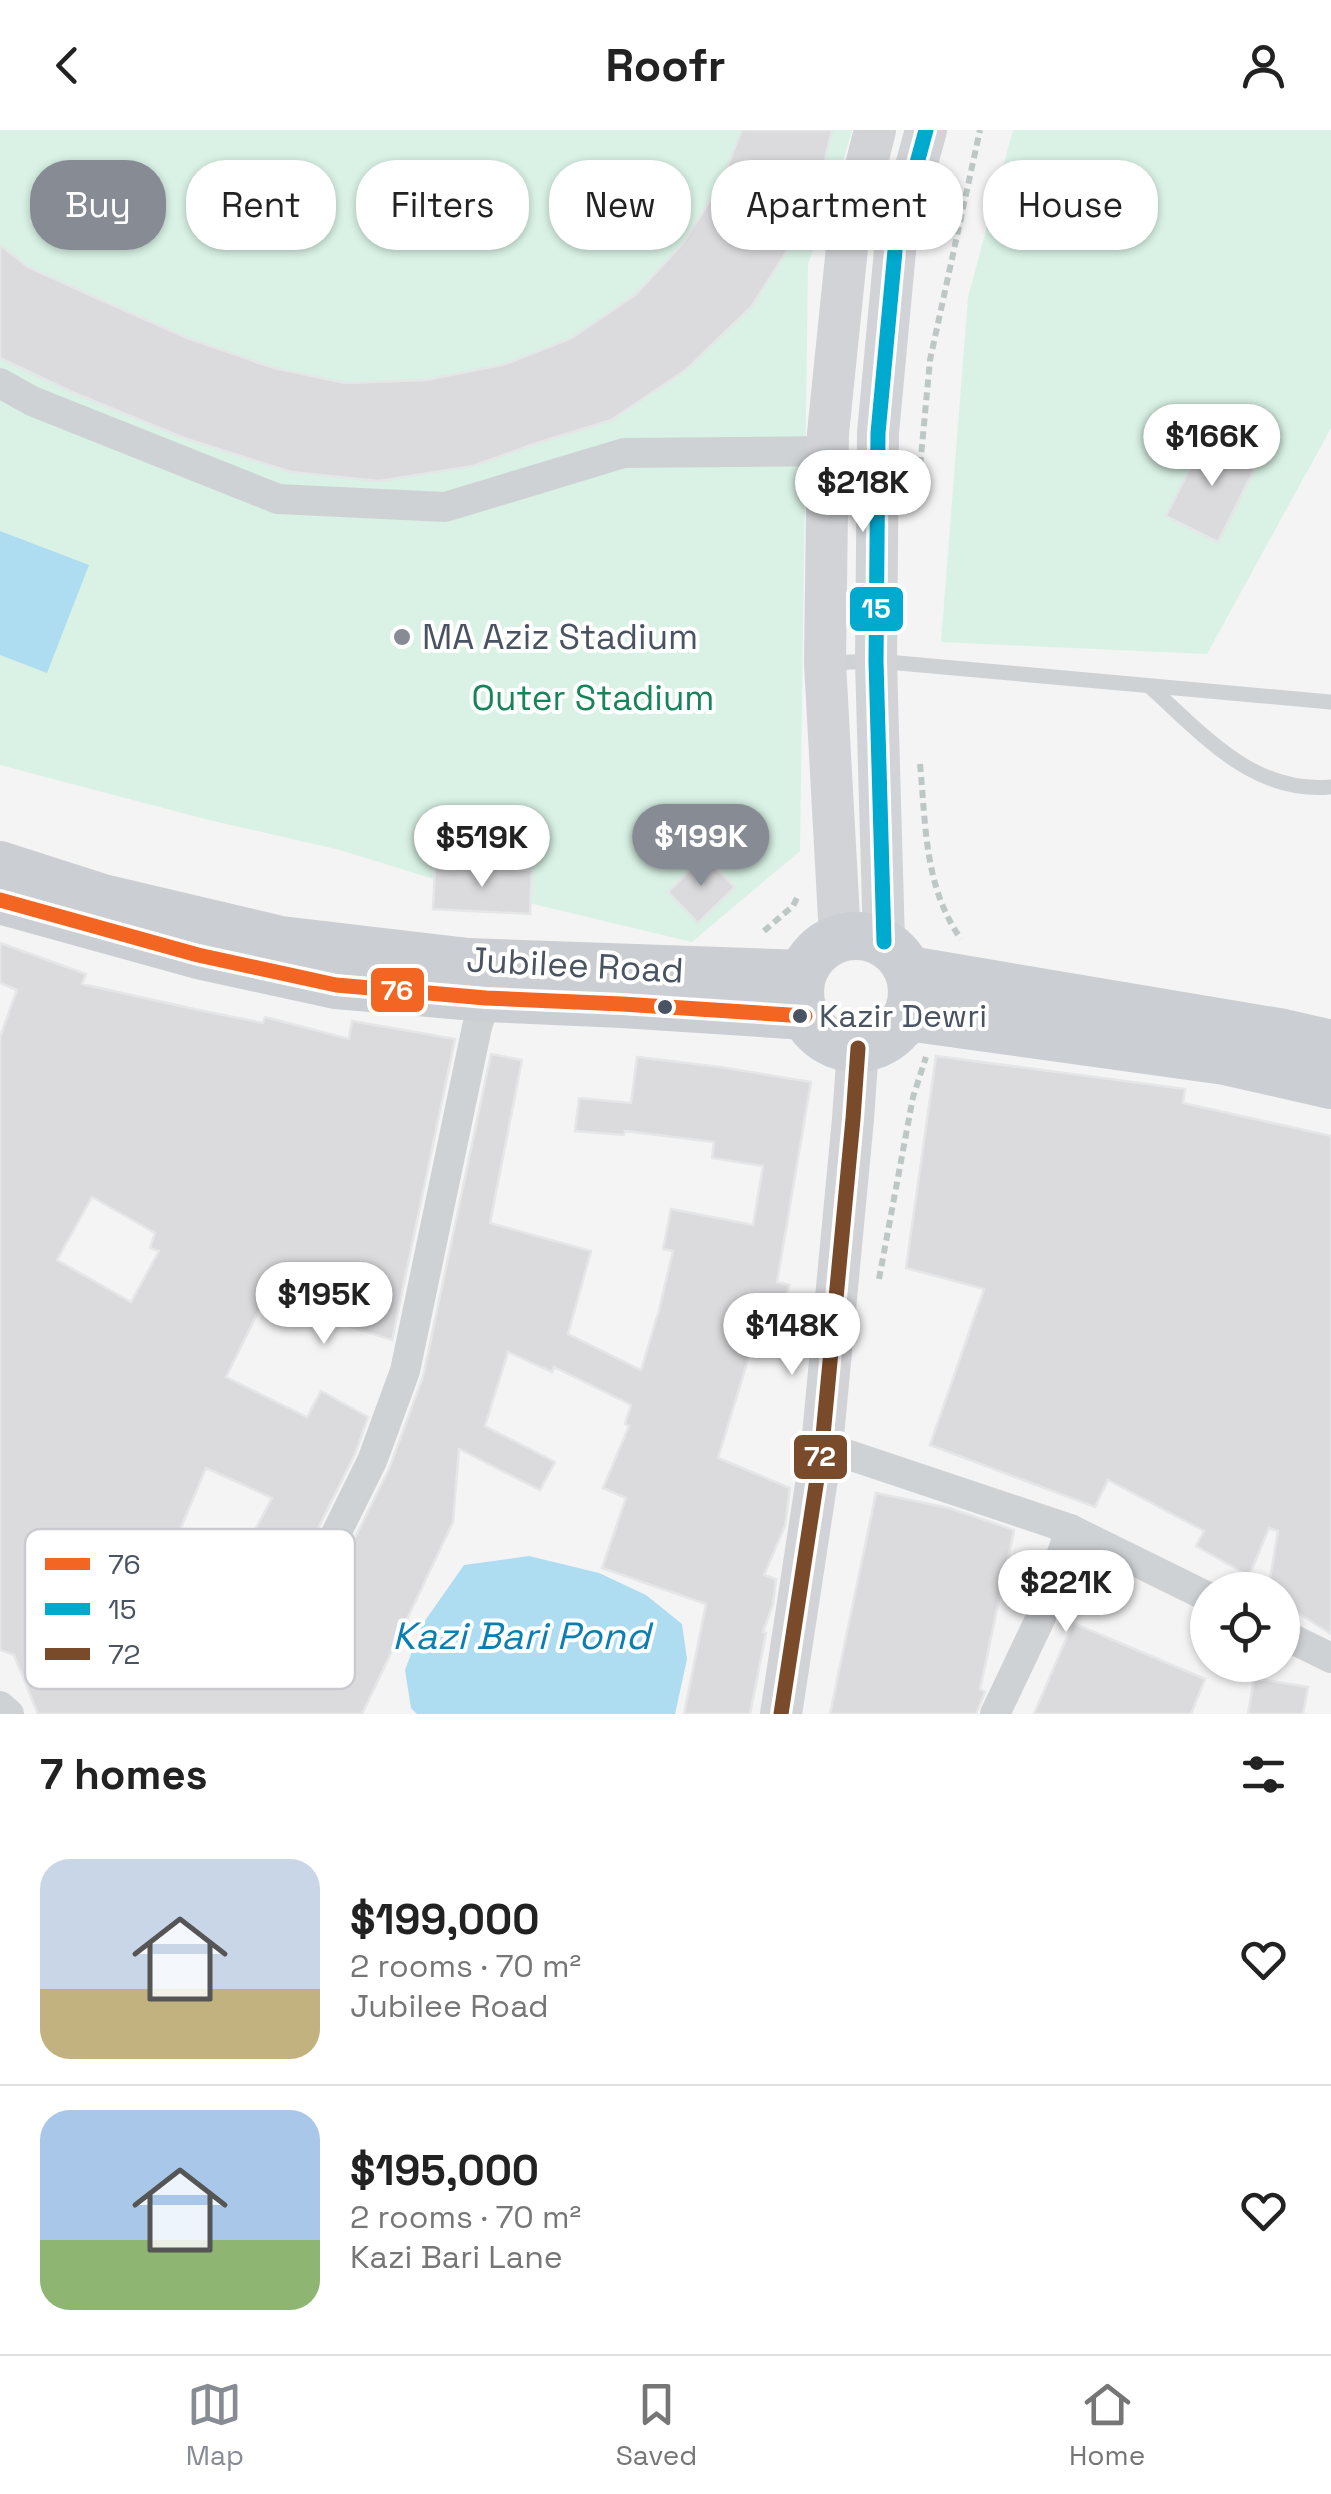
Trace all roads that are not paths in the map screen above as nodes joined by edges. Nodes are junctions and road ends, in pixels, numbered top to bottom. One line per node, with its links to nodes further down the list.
1 (875, 130): 4 (main road)
2 (926, 130): 5 (main road)
3 (0, 383): 4 (street)
4 (828, 450): 6 (main road)
5 (876, 661): 6 (lane); 7 (lane); 12 (main road)
6 (825, 663): 12 (main road)
7 (1148, 686): 8 (lane); 9 (lane)
8 (1331, 702)
9 (1331, 787)
10 (0, 864): 13 (main road, Jubilee Road)
11 (0, 900): 14 (main road)
12 (878, 950): 13 (main road); 15 (main road); 16 (main road)
13 (804, 995): 14 (main road); 17 (main road)
14 (486, 998): 20 (street)
15 (921, 1034): 17 (main road); 18 (main road)
16 (1331, 1044)
17 (858, 1048): 19 (main road)
18 (1331, 1085)
19 (822, 1446): 21 (street); 27 (main road)
20 (338, 1529)
21 (1070, 1529): 22 (street); 28 (street)
22 (1190, 1588)
23 (1300, 1643): 24 (street)
24 (1331, 1658)
25 (0, 1706): 26 (street)
26 (9, 1714)
27 (780, 1714)
28 (994, 1714)

